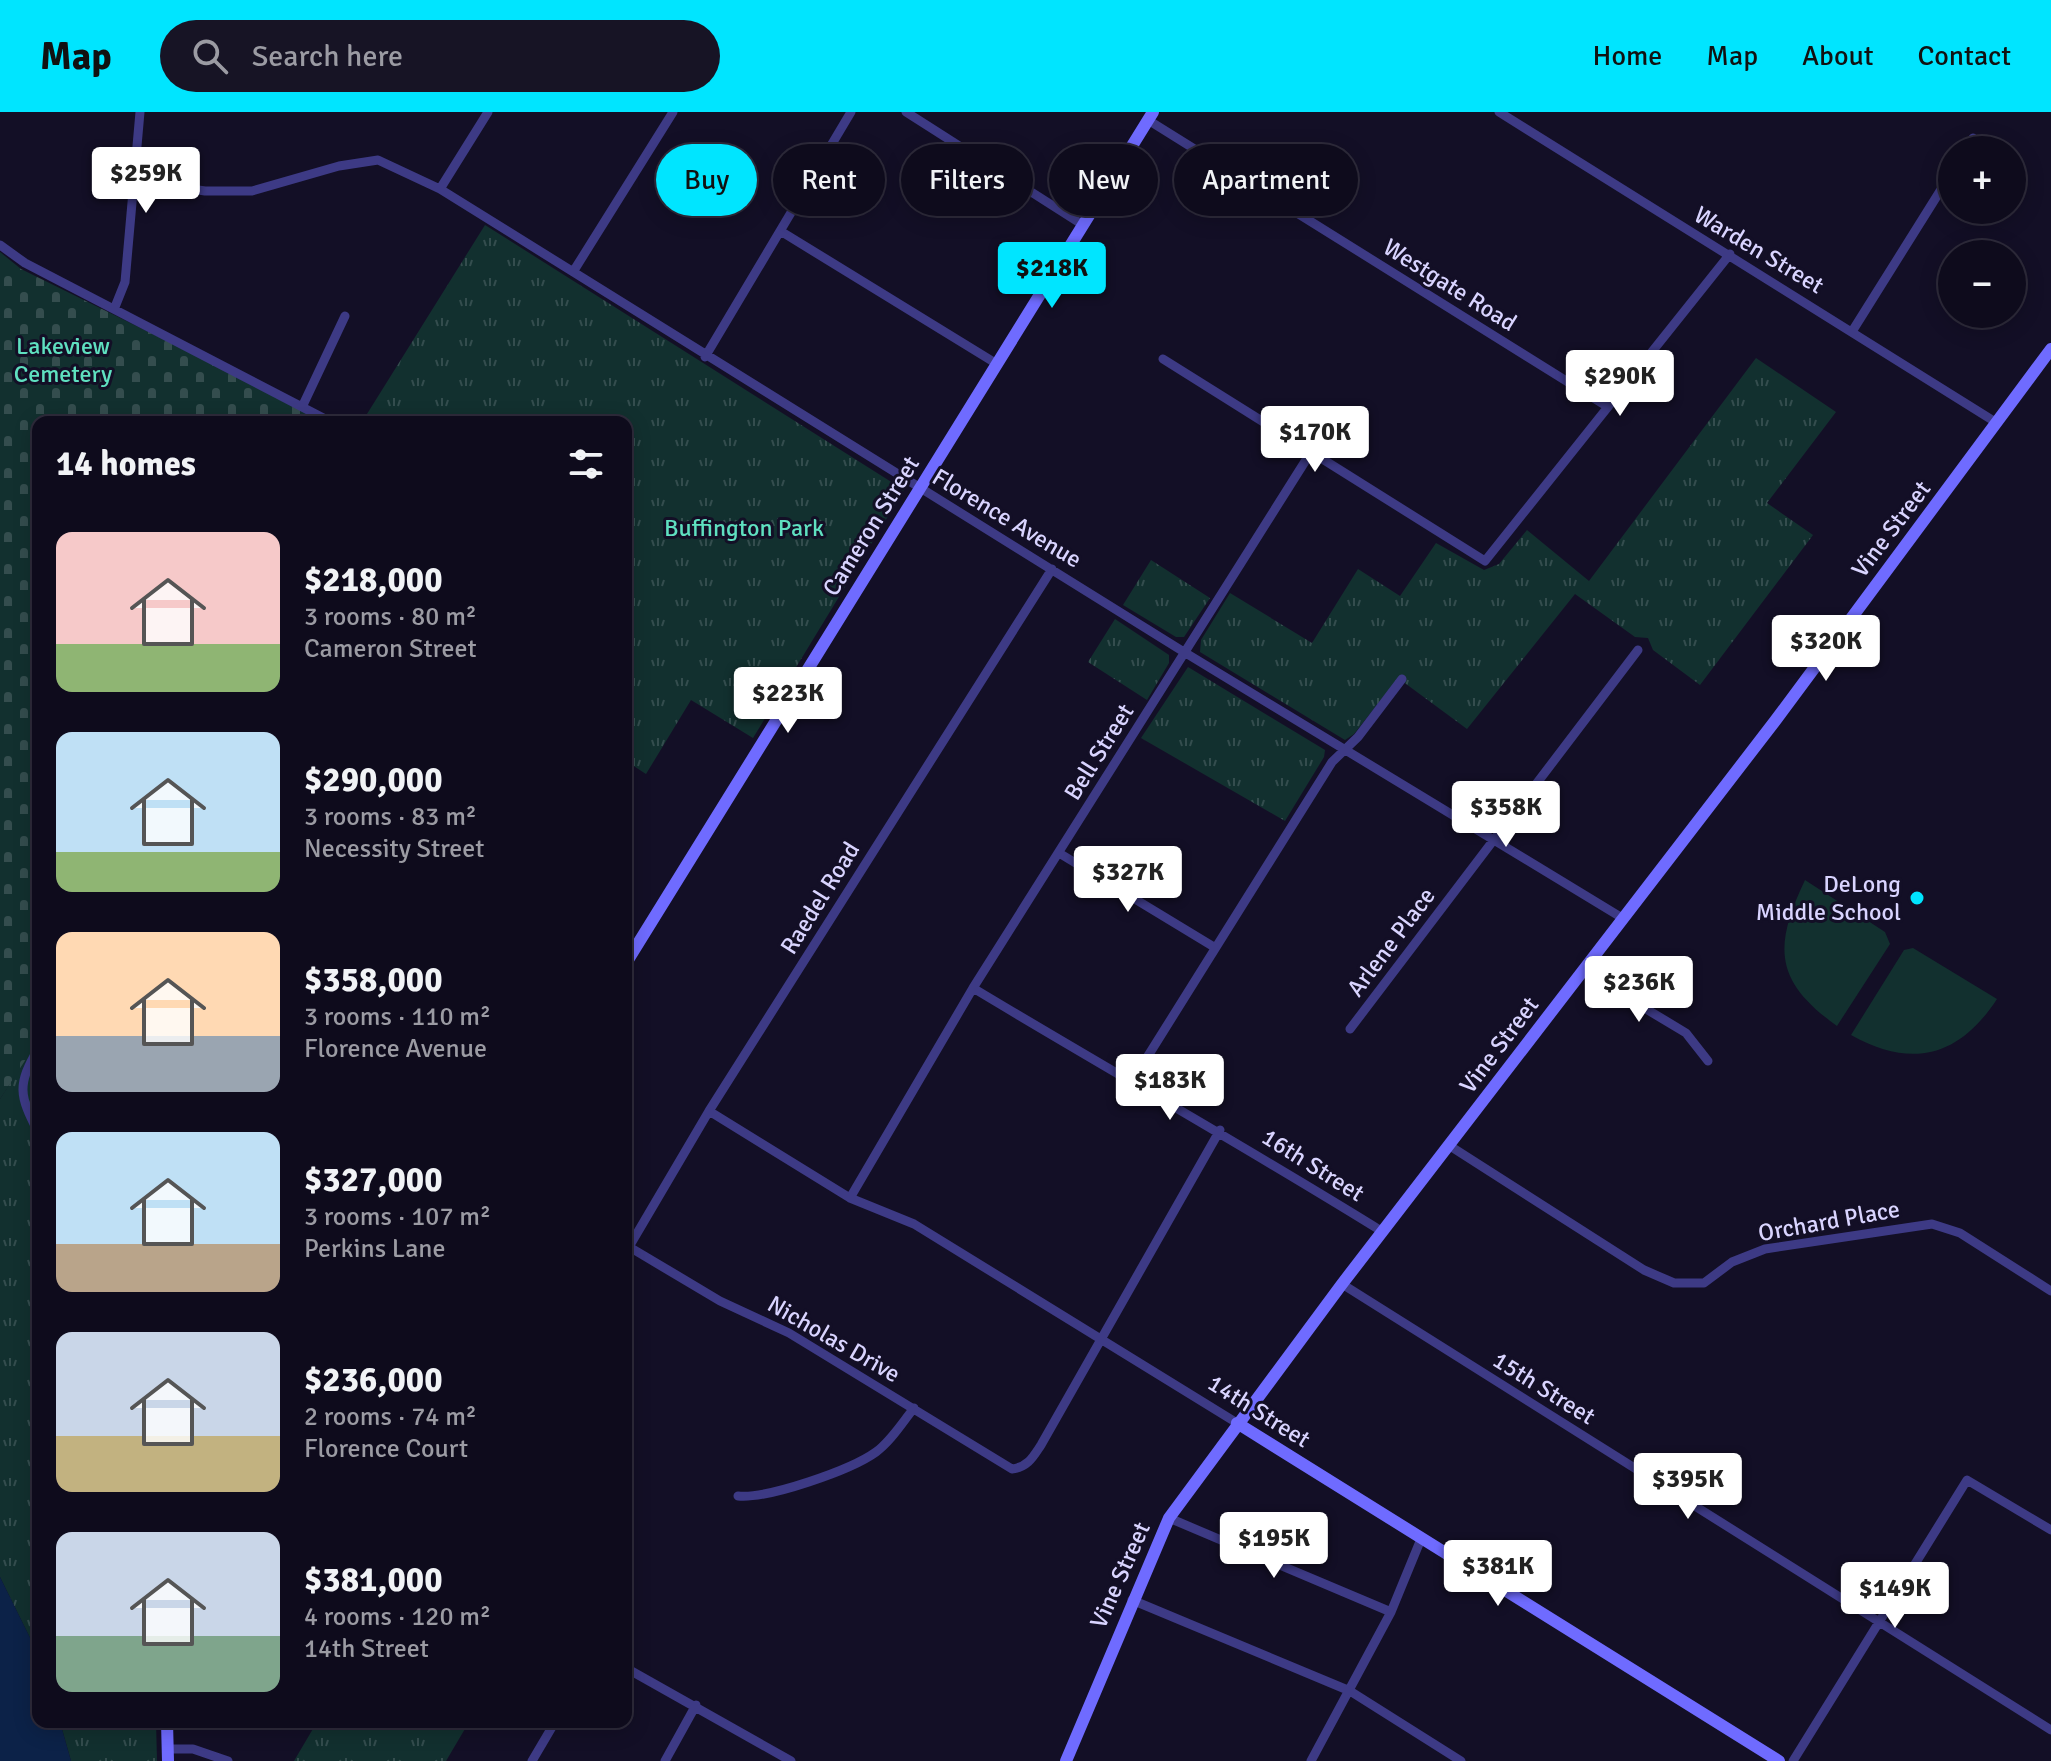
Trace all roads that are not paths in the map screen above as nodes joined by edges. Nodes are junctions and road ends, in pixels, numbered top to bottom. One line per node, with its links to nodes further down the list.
1 (140, 112): 8 (street)
2 (488, 112): 9 (street)
3 (673, 112): 15 (street)
4 (851, 112): 12 (street)
5 (906, 112): 11 (street)
6 (1499, 112): 14 (street, Warden Street)
7 (1151, 116): 11 (street, Cameron Street); 24 (street, Westgate Road)
8 (131, 180): 9 (street, Florence Avenue); 16 (street)
9 (440, 189): 15 (street, Florence Avenue)
10 (1938, 194): 18 (street)
11 (1083, 225): 22 (street, Cameron Street)
12 (782, 232): 20 (street); 22 (street)
13 (0, 245): 16 (street)
14 (1730, 254): 18 (street, Warden Street); 24 (street)
15 (573, 272): 20 (street, Florence Avenue)
16 (115, 307): 23 (street)
17 (345, 316): 23 (street)
18 (1853, 330): 26 (street, Warden Street)
19 (2051, 349): 26 (street, Vine Street)
20 (705, 357): 28 (street, Florence Avenue)
21 (1163, 359): 27 (street)
22 (997, 364): 28 (street, Cameron Street)
23 (303, 405): 25 (street)
24 (1608, 407): 27 (street)
25 (321, 416)
26 (1997, 423): 36 (street, Vine Street)
27 (1311, 452): 31 (street, Bell Street)
28 (919, 488): 29 (street, Florence Avenue); 38 (street, Cameron Street)
29 (1052, 569): 31 (street, Florence Avenue); 45 (street, Raedel Road)
30 (1638, 650): 34 (street, Arlene Place)
31 (1184, 652): 33 (street, Florence Avenue); 35 (street, Bell Street)
32 (1402, 679): 33 (street)
33 (1345, 750): 34 (street, Florence Avenue); 37 (street)
34 (1492, 841): 36 (street, Florence Avenue); 41 (street, Arlene Place)
35 (1059, 853): 37 (street); 40 (street, Bell Street)
36 (1624, 919): 39 (street, Vine Street)
37 (1214, 947): 44 (street)
38 (632, 953)
39 (1583, 971): 43 (street); 48 (street, Vine Street)
40 (973, 988): 44 (street, 16th Street); 49 (street, Bell Street)
41 (1350, 1029)
42 (32, 1060): 46 (street)
43 (1708, 1061)
44 (1131, 1083): 47 (street, 16th Street)
45 (709, 1111): 49 (street, 14th Street); 51 (street, Raedel Road)
46 (32, 1121)
47 (1220, 1130): 50 (street, 16th Street); 55 (street)
48 (1450, 1146): 50 (street, Vine Street); 54 (street, Orchard Place)
49 (850, 1198): 55 (street, 14th Street)
50 (1383, 1232): 53 (street, Vine Street)
51 (632, 1240)
52 (632, 1251): 56 (street, Nicholas Drive)
53 (1342, 1284): 57 (street, Vine Street); 64 (street, 15th Street)
54 (2051, 1291)
55 (1103, 1339): 56 (street, Nicholas Drive); 57 (street, 14th Street)
56 (914, 1408): 58 (street)
57 (1237, 1423): 59 (street, Vine Street); 61 (street, 14th Street)
58 (738, 1496)
59 (1169, 1518): 62 (street, Vine Street); 63 (street)
60 (2051, 1530): 64 (street)
61 (1421, 1539): 63 (street); 79 (street, 14th Street)
62 (1132, 1600): 66 (street); 76 (street, Vine Street)
63 (1391, 1612): 66 (street)
64 (1880, 1623): 70 (street, 15th Street); 80 (street)
65 (632, 1671): 67 (street)
66 (1350, 1691): 77 (street); 78 (street)
67 (696, 1705): 74 (street); 75 (street)
68 (167, 1728): 71 (street)
69 (551, 1728): 73 (street)
70 (2051, 1730)
71 (167, 1755): 72 (street)
72 (228, 1761)
73 (532, 1761)
74 (665, 1761)
75 (791, 1761)
76 (1066, 1761)
77 (1311, 1761)
78 (1461, 1761)
79 (1779, 1761)
80 (1793, 1761)

